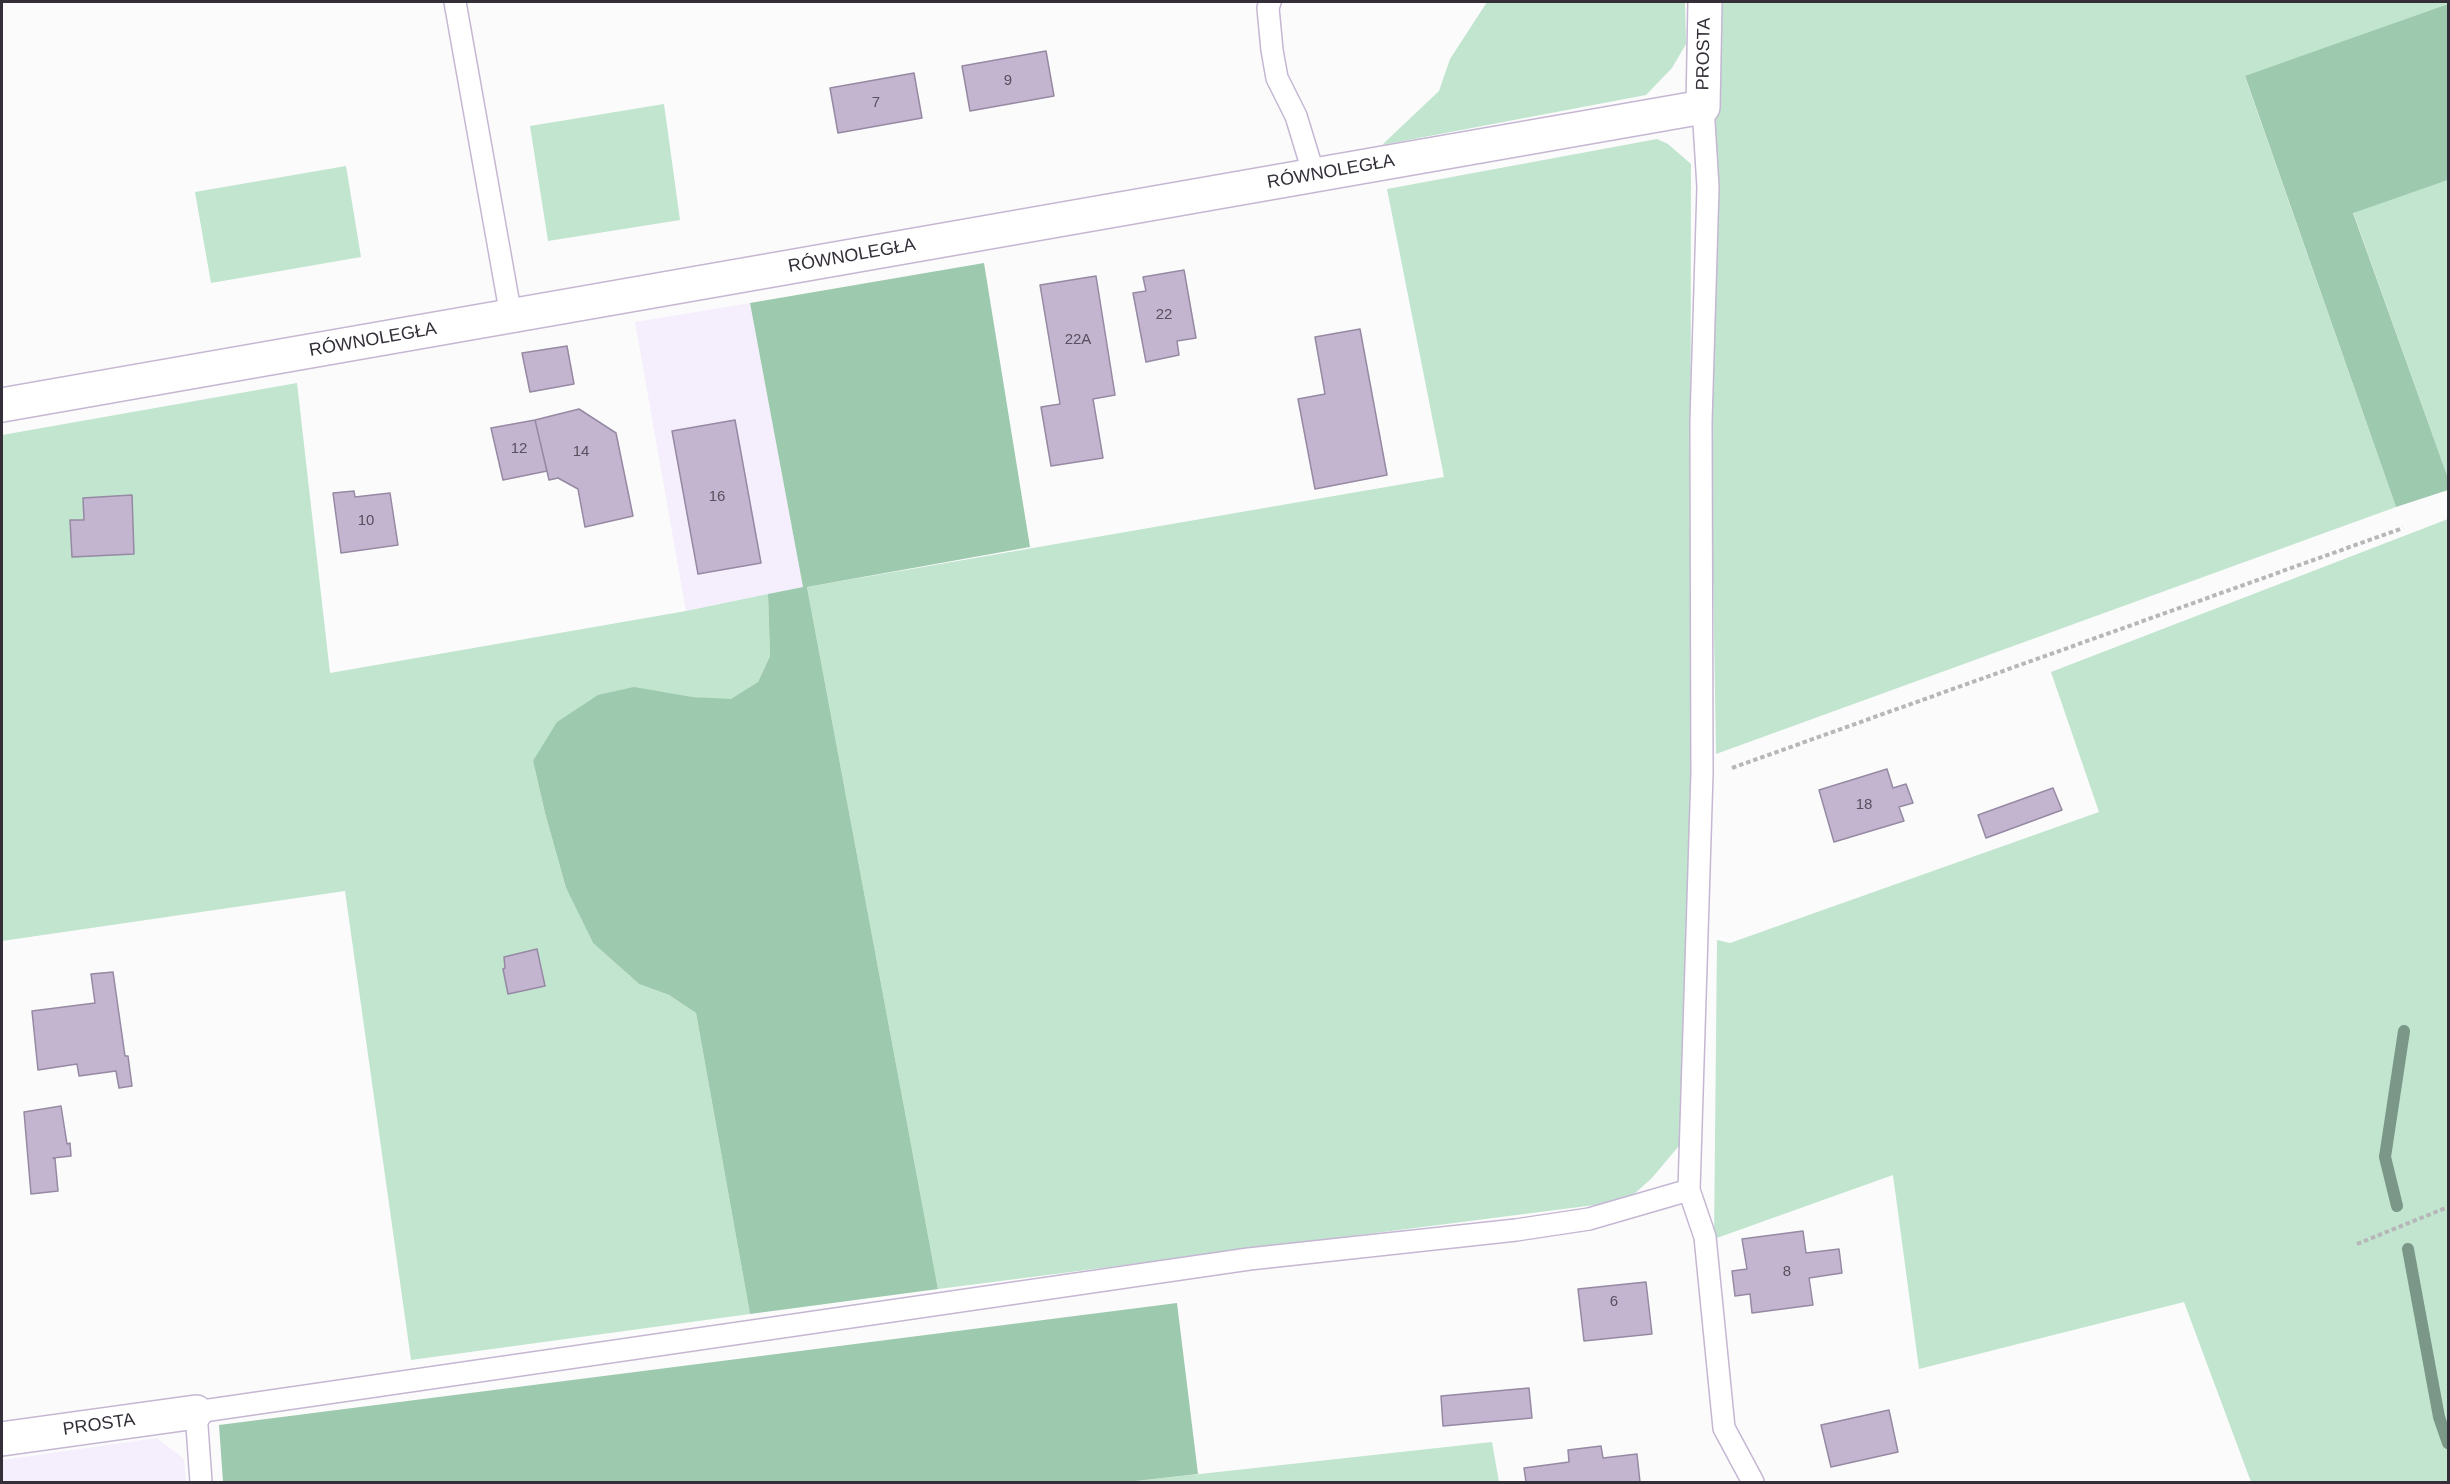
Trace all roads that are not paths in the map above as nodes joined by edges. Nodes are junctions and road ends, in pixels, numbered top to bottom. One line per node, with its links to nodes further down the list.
1 (455, 2): 6 (lane)
2 (1270, 2): 5 (lane)
3 (1705, 2): 4 (street, PROSTA)
4 (1703, 107): 5 (street, RÓWNOLEGŁA); 8 (lane)
5 (1314, 175): 6 (street, RÓWNOLEGŁA)
6 (511, 316): 7 (street, RÓWNOLEGŁA)
7 (2, 405)
8 (1689, 1190): 9 (lane); 12 (lane)
9 (196, 1412): 10 (street, PROSTA); 11 (lane)
10 (2, 1439)
11 (201, 1482)
12 (1753, 1482)

